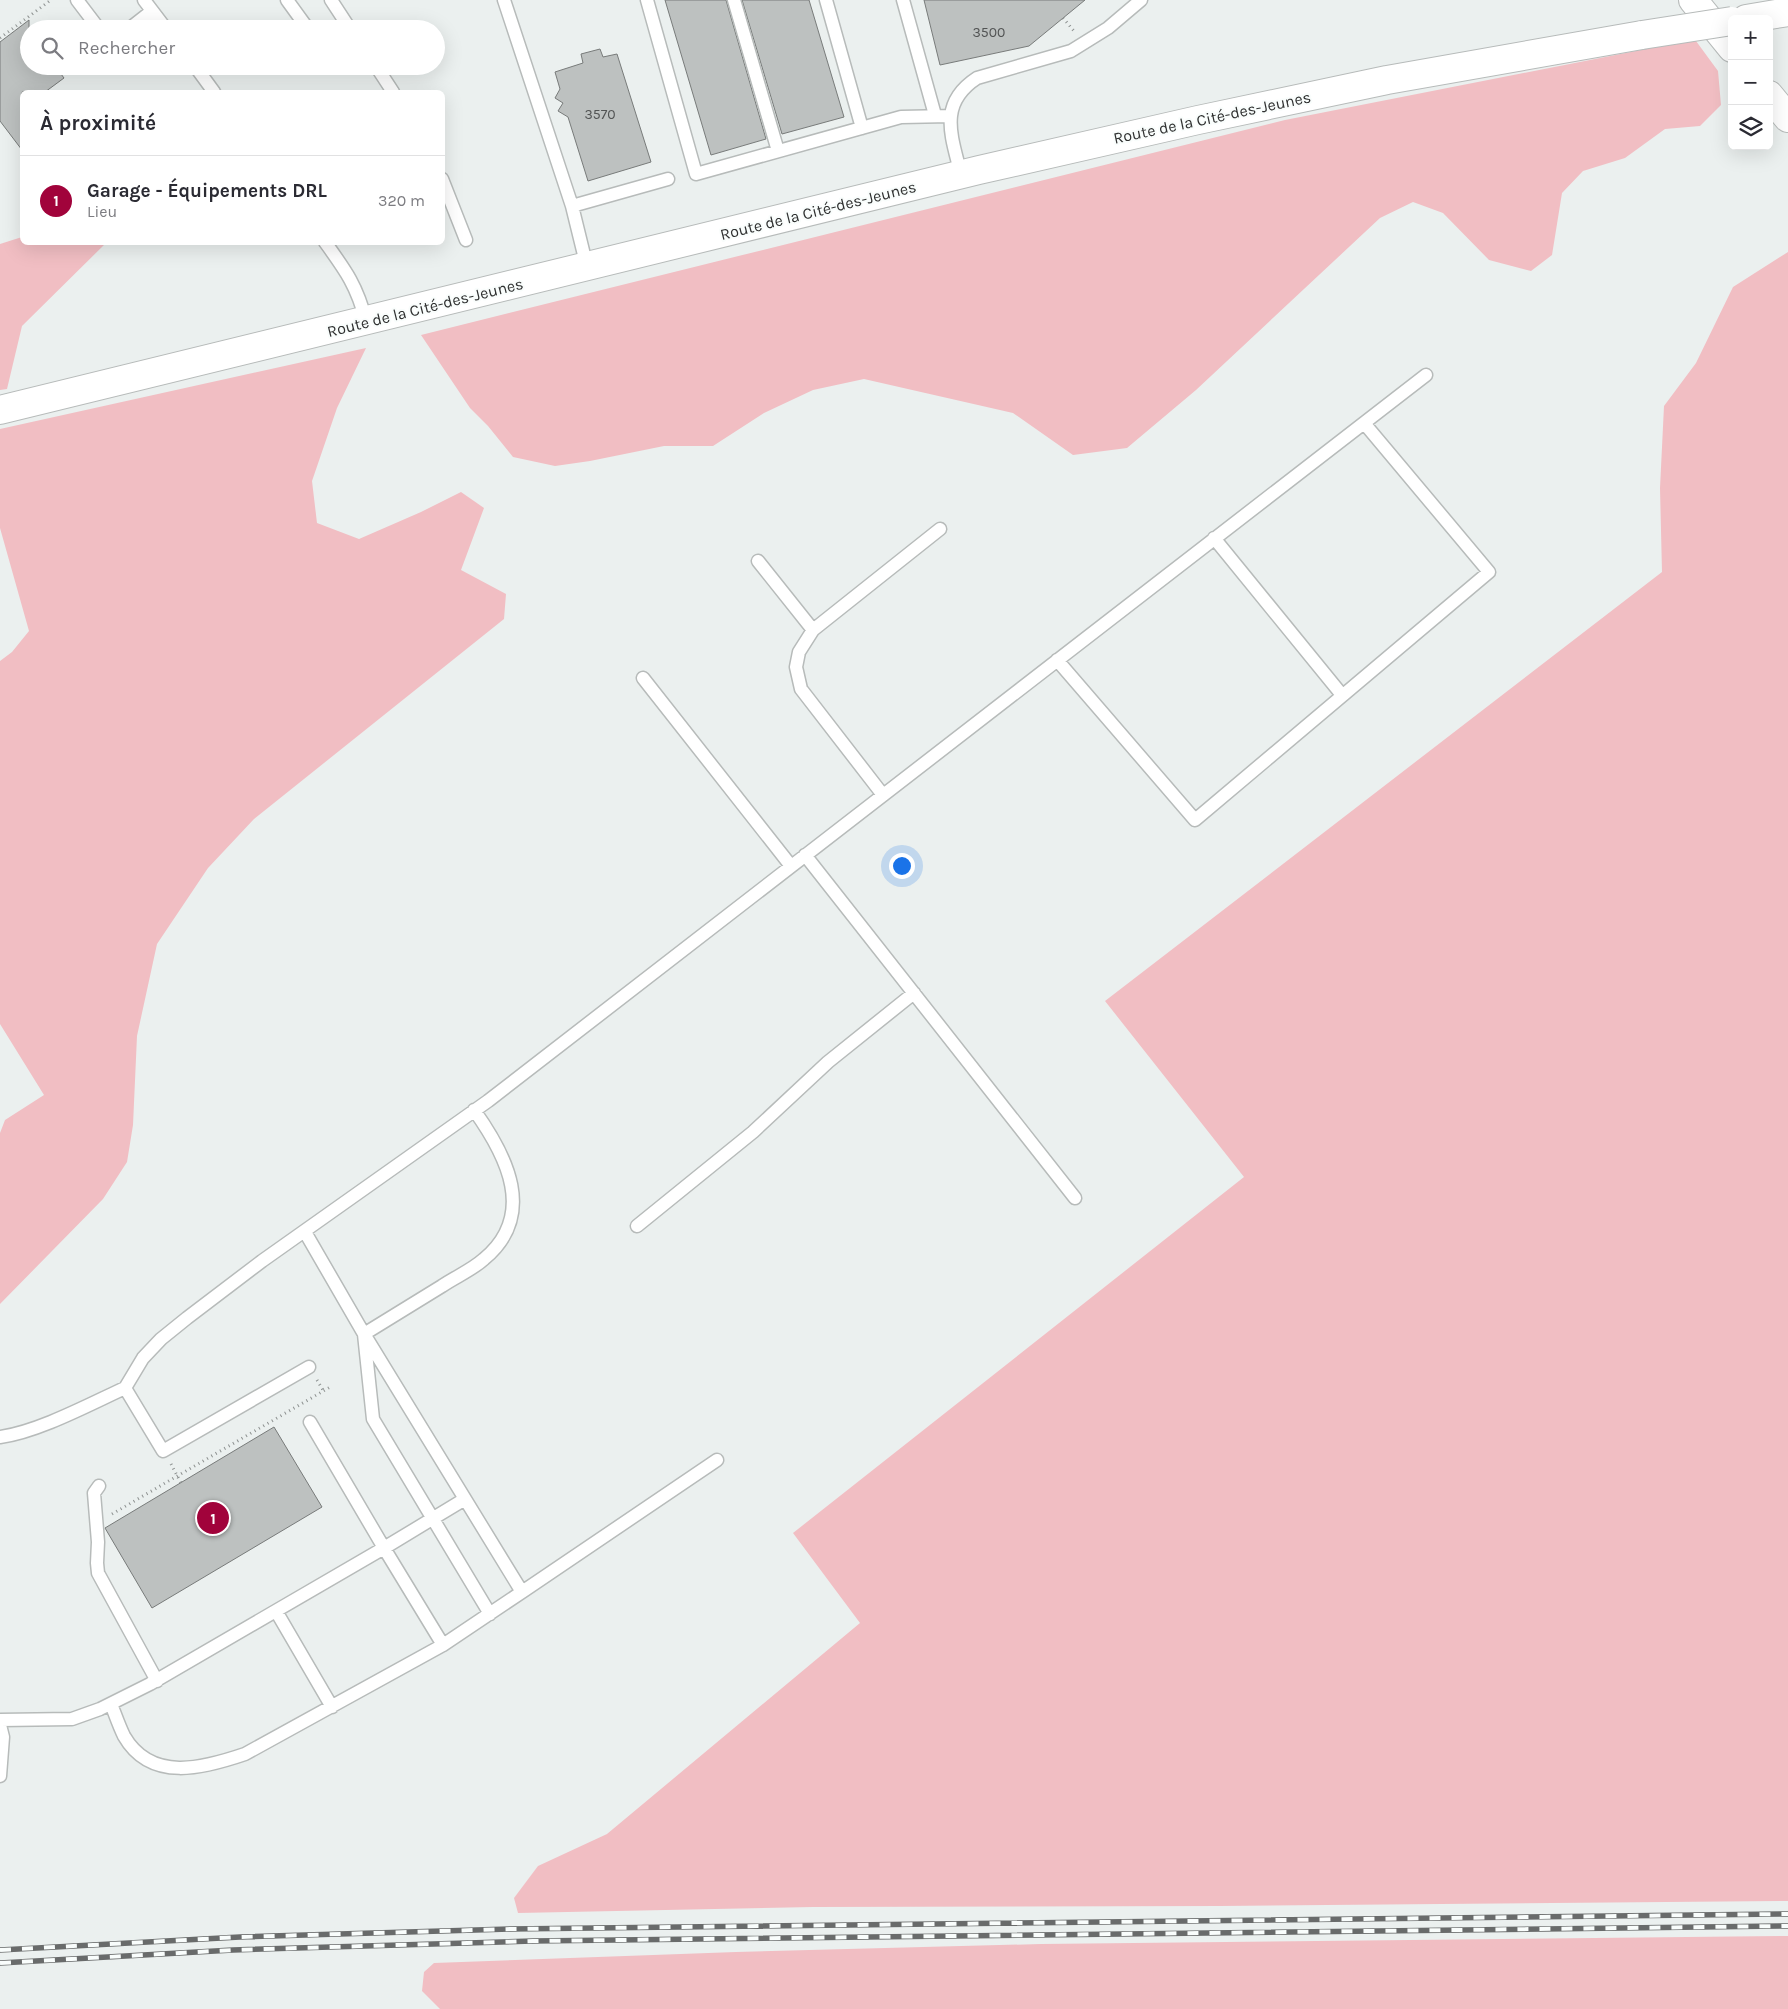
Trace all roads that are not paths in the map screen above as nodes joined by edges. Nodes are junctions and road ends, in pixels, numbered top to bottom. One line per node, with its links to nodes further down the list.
1 (77, 0): 15 (lane)
2 (144, 0): 12 (lane)
3 (287, 0): 18 (lane)
4 (331, 0): 19 (lane)
5 (504, 0): 35 (lane)
6 (647, 0): 31 (lane)
7 (734, 0): 31 (lane)
8 (826, 0): 30 (lane)
9 (903, 0): 27 (lane)
10 (1141, 0): 28 (lane)
11 (1693, 0): 21 (main road)
12 (152, 11): 16 (lane); 17 (lane)
13 (1788, 12): 14 (main road)
14 (1770, 15)
15 (91, 20)
16 (140, 20)
17 (159, 20)
18 (301, 20)
19 (344, 20)
20 (1728, 22): 32 (main road, Route de la Cité-des-Jeunes, bridge)
21 (1728, 43)
22 (202, 75): 24 (lane)
23 (382, 75): 25 (lane)
24 (213, 90)
25 (392, 90)
26 (1773, 99): 29 (main road)
27 (935, 116): 28 (lane); 30 (lane)
28 (950, 116): 32 (lane)
29 (1788, 118)
30 (862, 128): 31 (lane)
31 (778, 151)
32 (960, 175): 38 (main road, Route de la Cité-des-Jeunes)
33 (668, 179): 35 (lane)
34 (445, 187): 36 (lane)
35 (572, 206): 38 (lane)
36 (466, 240)
37 (327, 245): 39 (lane)
38 (587, 267): 39 (main road, Route de la Cité-des-Jeunes)
39 (366, 321): 41 (main road, Route de la Cité-des-Jeunes)
40 (1426, 375): 42 (lane)
41 (0, 410)
42 (1364, 422): 44 (lane); 49 (lane)
43 (940, 530): 46 (lane)
44 (1214, 538): 47 (lane); 49 (lane)
45 (758, 561): 46 (lane)
46 (813, 630): 50 (lane)
47 (1057, 660): 49 (lane); 50 (lane)
48 (643, 678): 52 (lane)
49 (1342, 696)
50 (883, 795): 51 (lane)
51 (805, 855): 52 (lane); 53 (lane)
52 (791, 866): 54 (lane)
53 (914, 993): 55 (lane); 56 (lane)
54 (474, 1110): 57 (lane); 58 (lane)
55 (1075, 1198)
56 (637, 1226)
57 (305, 1232): 58 (lane); 60 (lane)
58 (364, 1334): 65 (lane); 66 (lane)
59 (309, 1366): 60 (lane)
60 (125, 1388): 62 (lane)
61 (310, 1422): 67 (lane)
62 (0, 1437)
63 (717, 1460): 68 (lane)
64 (99, 1486): 72 (lane)
65 (464, 1499): 66 (lane); 68 (lane)
66 (432, 1518): 67 (lane); 70 (lane)
67 (384, 1548): 69 (lane); 71 (lane)
68 (522, 1592): 70 (lane)
69 (276, 1611): 72 (lane); 74 (lane)
70 (490, 1614): 71 (lane)
71 (443, 1645): 74 (lane)
72 (157, 1680): 73 (lane)
73 (111, 1704): 74 (lane); 75 (lane)
74 (332, 1707)
75 (0, 1720)
76 (0, 1724): 77 (lane)
77 (0, 1776)

